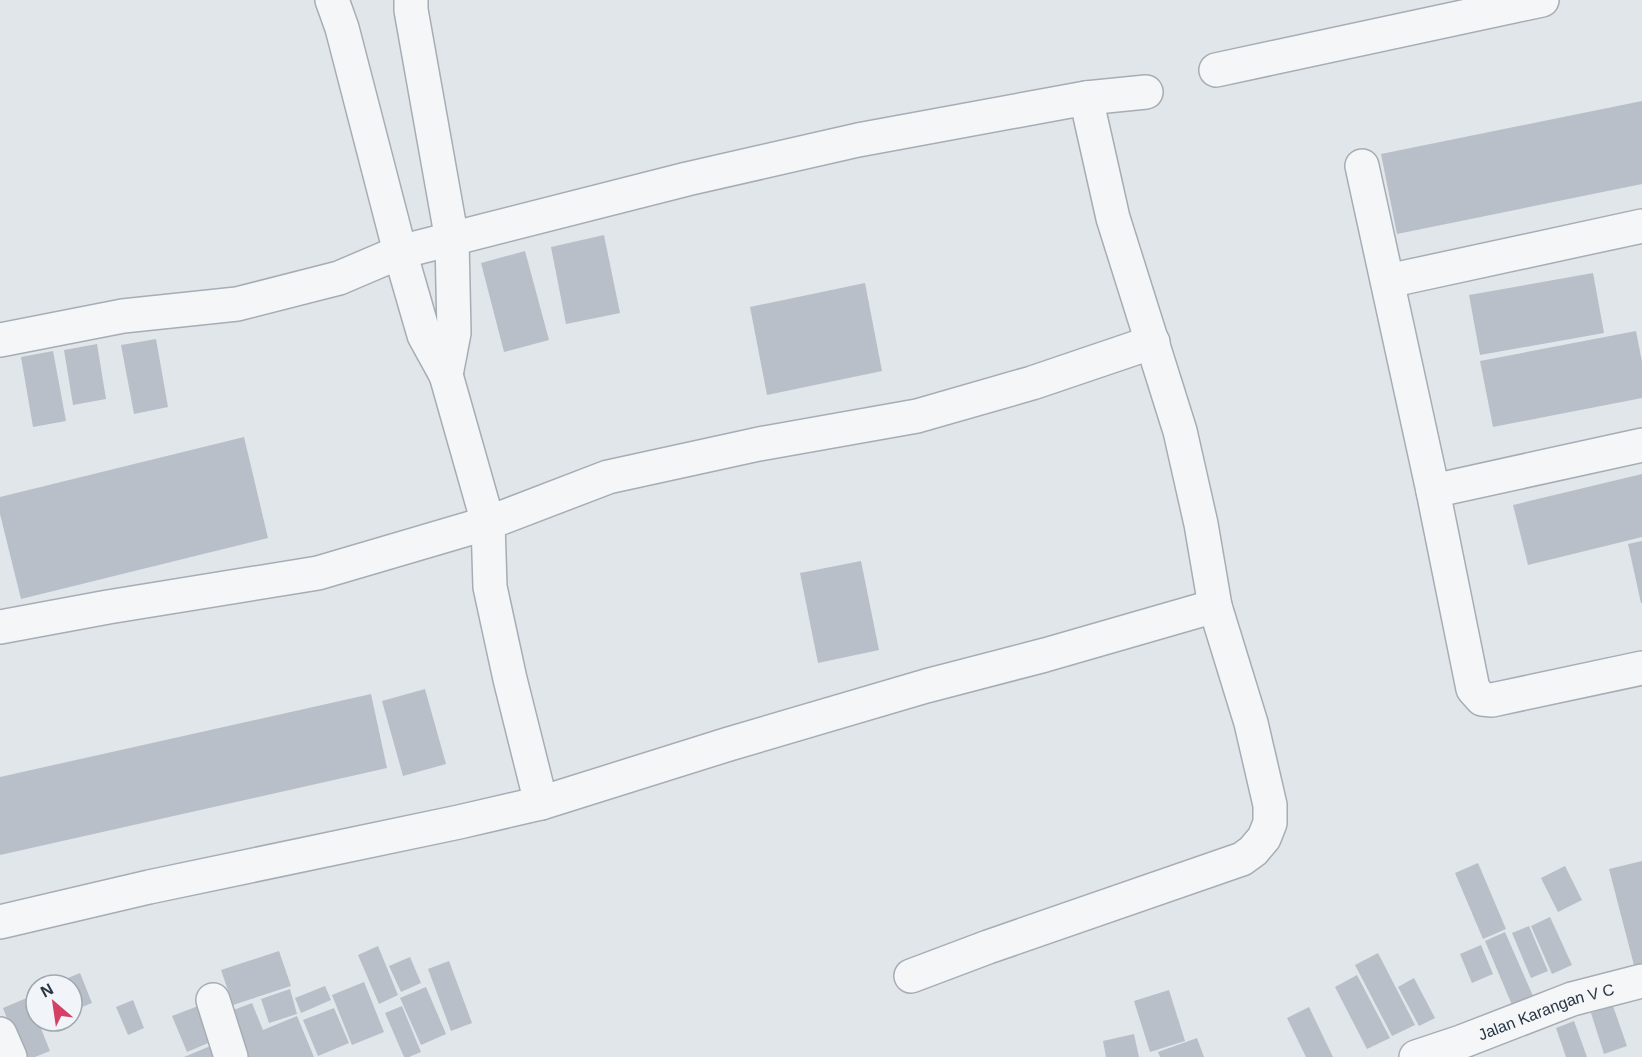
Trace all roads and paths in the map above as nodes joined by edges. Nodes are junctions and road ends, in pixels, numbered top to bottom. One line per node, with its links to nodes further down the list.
1 (332, 0): 10 (street)
2 (411, 0): 9 (street)
3 (1542, 0): 4 (street)
4 (1216, 70)
5 (1146, 92): 6 (street)
6 (1086, 98): 9 (street); 13 (street)
7 (1362, 166): 11 (street)
8 (1642, 226): 11 (street)
9 (452, 240): 10 (street); 14 (street)
10 (400, 252): 12 (street); 14 (street)
11 (1388, 281): 16 (street)
12 (0, 340)
13 (1153, 342): 17 (street); 18 (street)
14 (446, 375): 17 (street)
15 (1642, 446): 16 (street)
16 (1433, 491): 20 (street)
17 (488, 523): 19 (street); 21 (street)
18 (1215, 606): 21 (street); 23 (street)
19 (0, 627)
20 (1642, 668)
21 (541, 803): 22 (street)
22 (0, 922)
23 (911, 976)
24 (1642, 981): 27 (street, Jalan Karangan V C)
25 (213, 1000): 29 (street)
26 (0, 1034): 28 (street)
27 (1464, 1050): 30 (street, Jalan Karangan V C)
28 (10, 1057)
29 (231, 1057)
30 (1416, 1057)

